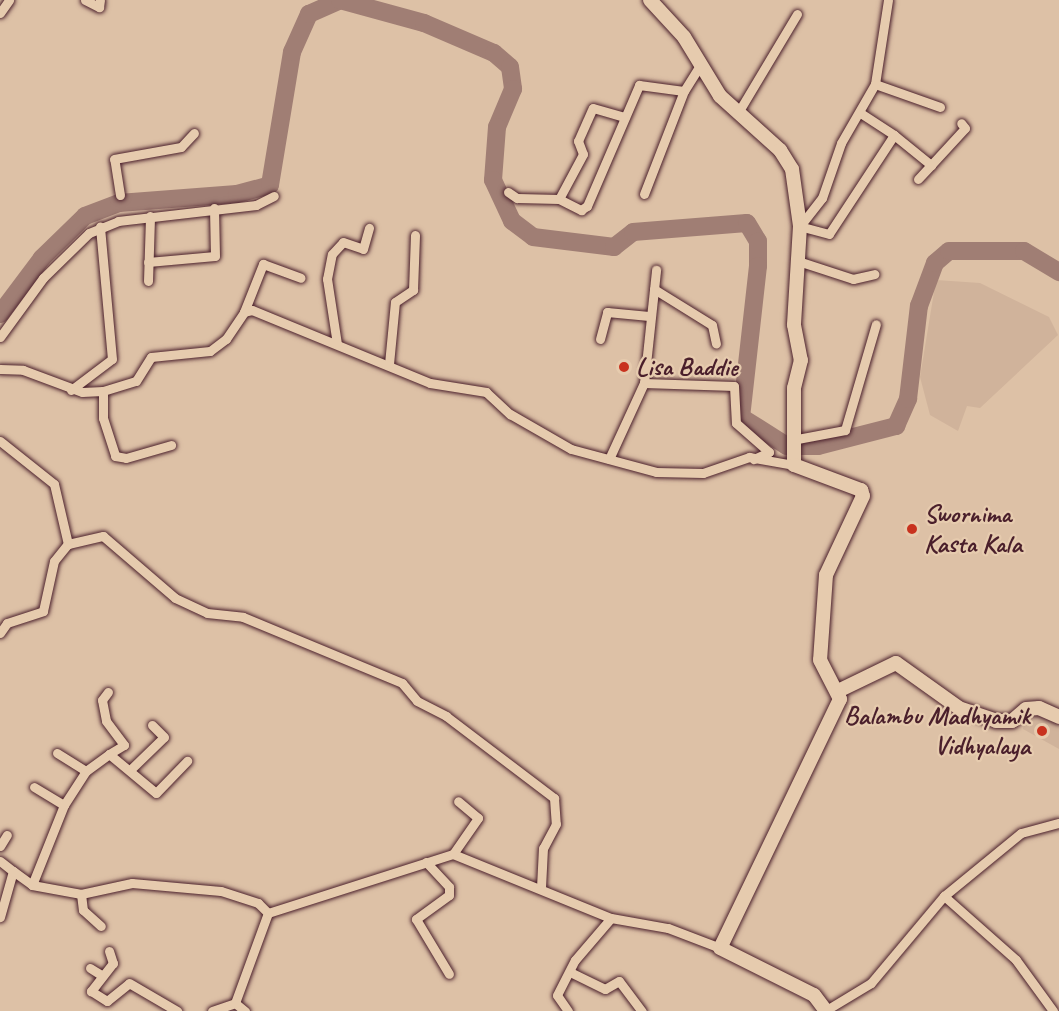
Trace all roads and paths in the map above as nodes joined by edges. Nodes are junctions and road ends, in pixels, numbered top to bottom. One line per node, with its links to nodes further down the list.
1 (9, 0): 6 (street)
2 (86, 0): 3 (street)
3 (100, 0)
4 (650, 0): 8 (street)
5 (888, 0): 9 (street)
6 (0, 13)
7 (797, 14): 12 (street)
8 (699, 67): 10 (street); 12 (street)
9 (875, 84): 11 (street); 13 (street)
10 (684, 91): 14 (street); 21 (street)
11 (940, 107)
12 (739, 111): 27 (street)
13 (862, 114): 17 (street); 27 (street)
14 (625, 117): 24 (street); 24 (street)
15 (961, 123): 18 (street)
16 (194, 133): 22 (street)
17 (894, 135): 18 (street); 27 (street)
18 (931, 165): 19 (street)
19 (918, 179)
20 (508, 192): 24 (street)
21 (644, 194)
22 (120, 195)
23 (274, 195): 25 (street)
24 (559, 199)
25 (214, 208): 26 (street); 32 (street)
26 (150, 216): 28 (street); 32 (street)
27 (800, 226): 31 (street)
28 (100, 227): 41 (street); 48 (street)
29 (369, 228): 43 (street)
30 (415, 235): 45 (street)
31 (798, 261): 34 (street); 50 (street)
32 (148, 262): 36 (street)
33 (656, 270): 37 (street)
34 (874, 274)
35 (301, 278): 38 (street)
36 (148, 281)
37 (654, 289): 39 (street); 44 (street)
38 (244, 312): 43 (street); 49 (street)
39 (650, 316): 42 (street); 47 (street)
40 (876, 324): 50 (street)
41 (0, 337)
42 (600, 339)
43 (337, 344): 45 (street)
44 (716, 344)
45 (389, 364): 54 (street)
46 (0, 369): 48 (street)
47 (644, 383): 53 (street); 54 (street)
48 (71, 390): 49 (street)
49 (103, 391): 52 (street)
50 (792, 440): 55 (street)
51 (0, 441): 56 (street)
52 (171, 445)
53 (749, 457): 54 (street); 55 (street)
54 (609, 459)
55 (795, 460): 58 (street)
56 (68, 544): 57 (street); 78 (street)
57 (0, 633)
58 (838, 691): 60 (street); 85 (street)
59 (108, 692): 63 (street)
60 (1059, 717)
61 (152, 725): 65 (street)
62 (57, 753): 66 (street)
63 (108, 754): 65 (street); 66 (street)
64 (187, 761): 65 (street)
65 (130, 770)
66 (86, 771): 69 (street)
67 (34, 787): 69 (street)
68 (458, 801): 73 (street)
69 (64, 806): 77 (street)
70 (1059, 823): 80 (street)
71 (7, 835): 72 (street)
72 (0, 846)
73 (453, 854): 75 (street); 78 (street)
74 (0, 861): 76 (street)
75 (426, 862): 81 (street); 89 (street)
76 (13, 871): 77 (street); 82 (street)
77 (32, 885): 79 (street)
78 (541, 888): 83 (street)
79 (81, 894): 81 (street); 84 (street)
80 (944, 896): 92 (street); 98 (street)
81 (268, 913): 91 (street)
82 (0, 917)
83 (611, 918): 85 (street); 88 (street)
84 (101, 926)
85 (720, 948): 92 (street)
86 (109, 951): 90 (street)
87 (90, 968): 90 (street)
88 (570, 972): 96 (street); 97 (street)
89 (449, 974)
90 (101, 975): 93 (street)
91 (235, 1003): 94 (street); 95 (street)
92 (827, 1010)
93 (177, 1011)
94 (212, 1011)
95 (245, 1011)
96 (568, 1011)
97 (642, 1011)
98 (1053, 1011)

